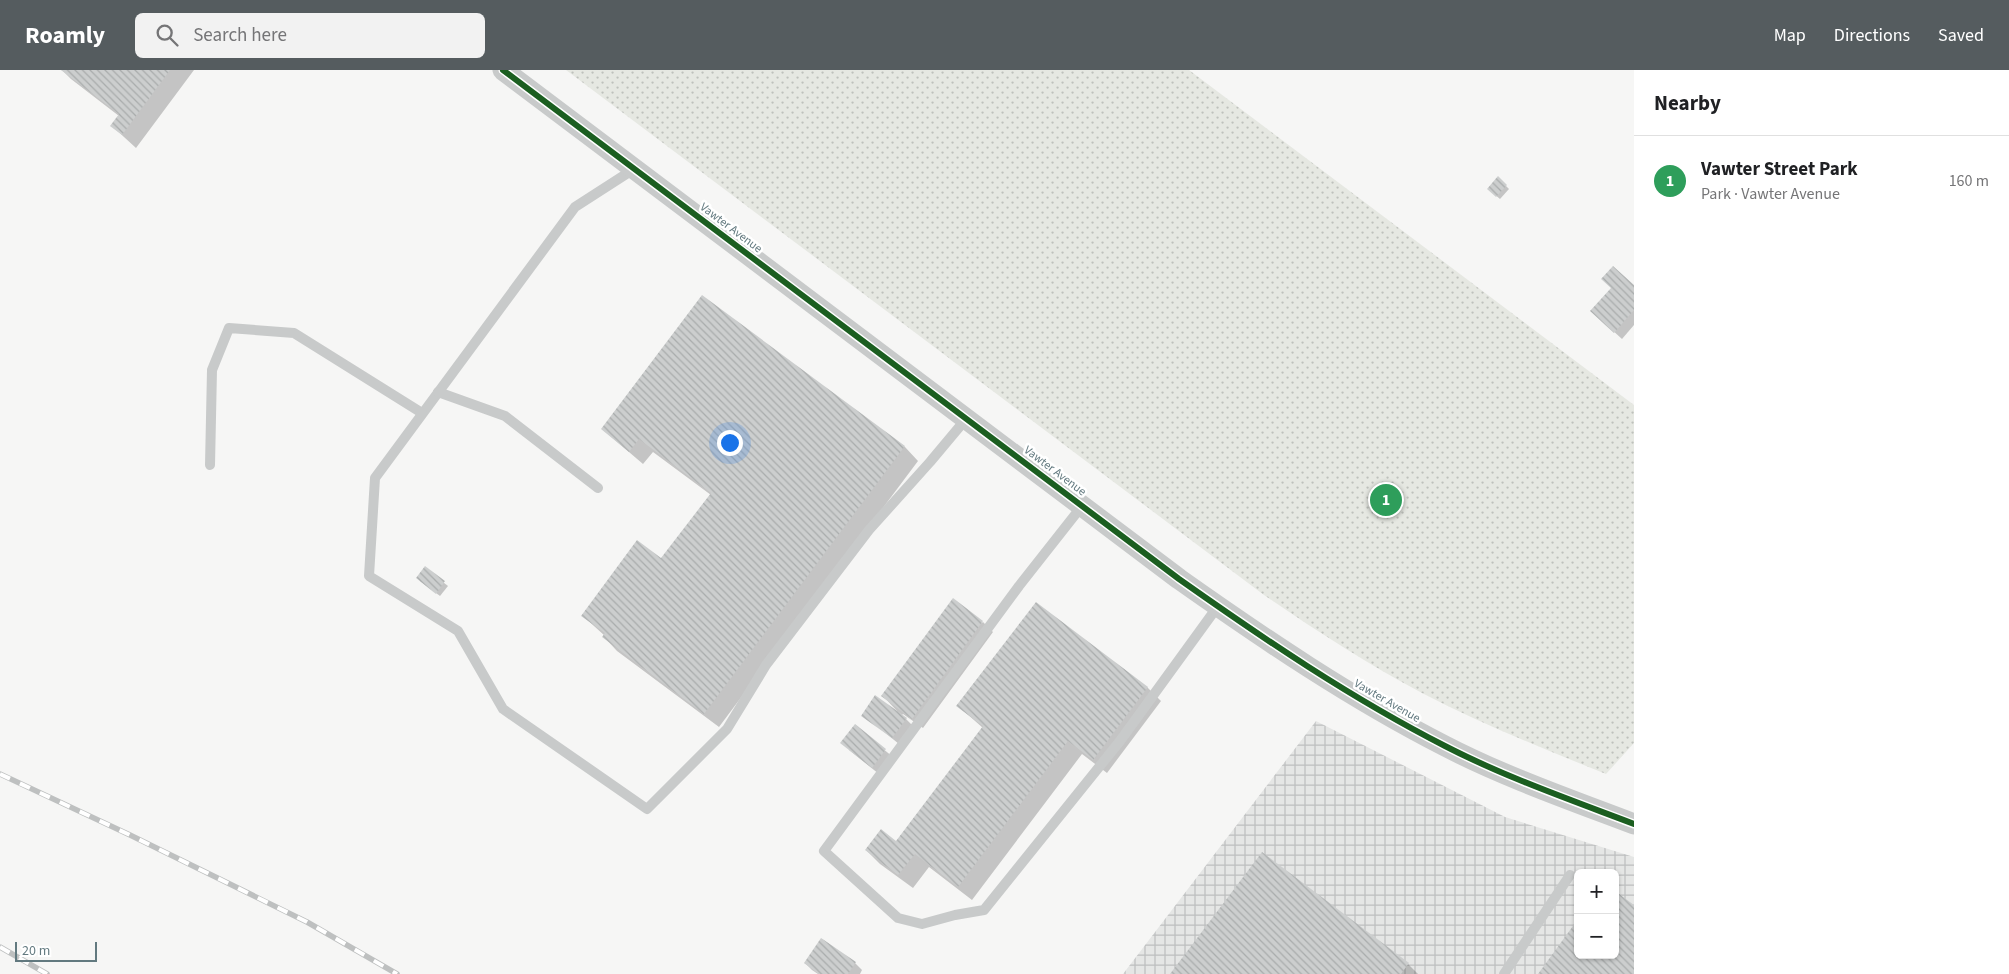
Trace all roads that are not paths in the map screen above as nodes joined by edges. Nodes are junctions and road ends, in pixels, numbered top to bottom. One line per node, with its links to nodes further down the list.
1 (503, 70): 2 (street, Vawter Avenue)
2 (634, 169): 3 (lane); 5 (street, Vawter Avenue)
3 (438, 392): 4 (lane); 7 (lane)
4 (422, 413): 5 (lane); 6 (lane)
5 (966, 419): 8 (street, Vawter Avenue)
6 (210, 465)
7 (598, 488)
8 (1082, 506): 9 (street, Vawter Avenue); 9 (lane)
9 (1218, 606): 10 (street, Vawter Avenue)
10 (1634, 824)
11 (1570, 875): 12 (lane)
12 (1504, 974)

